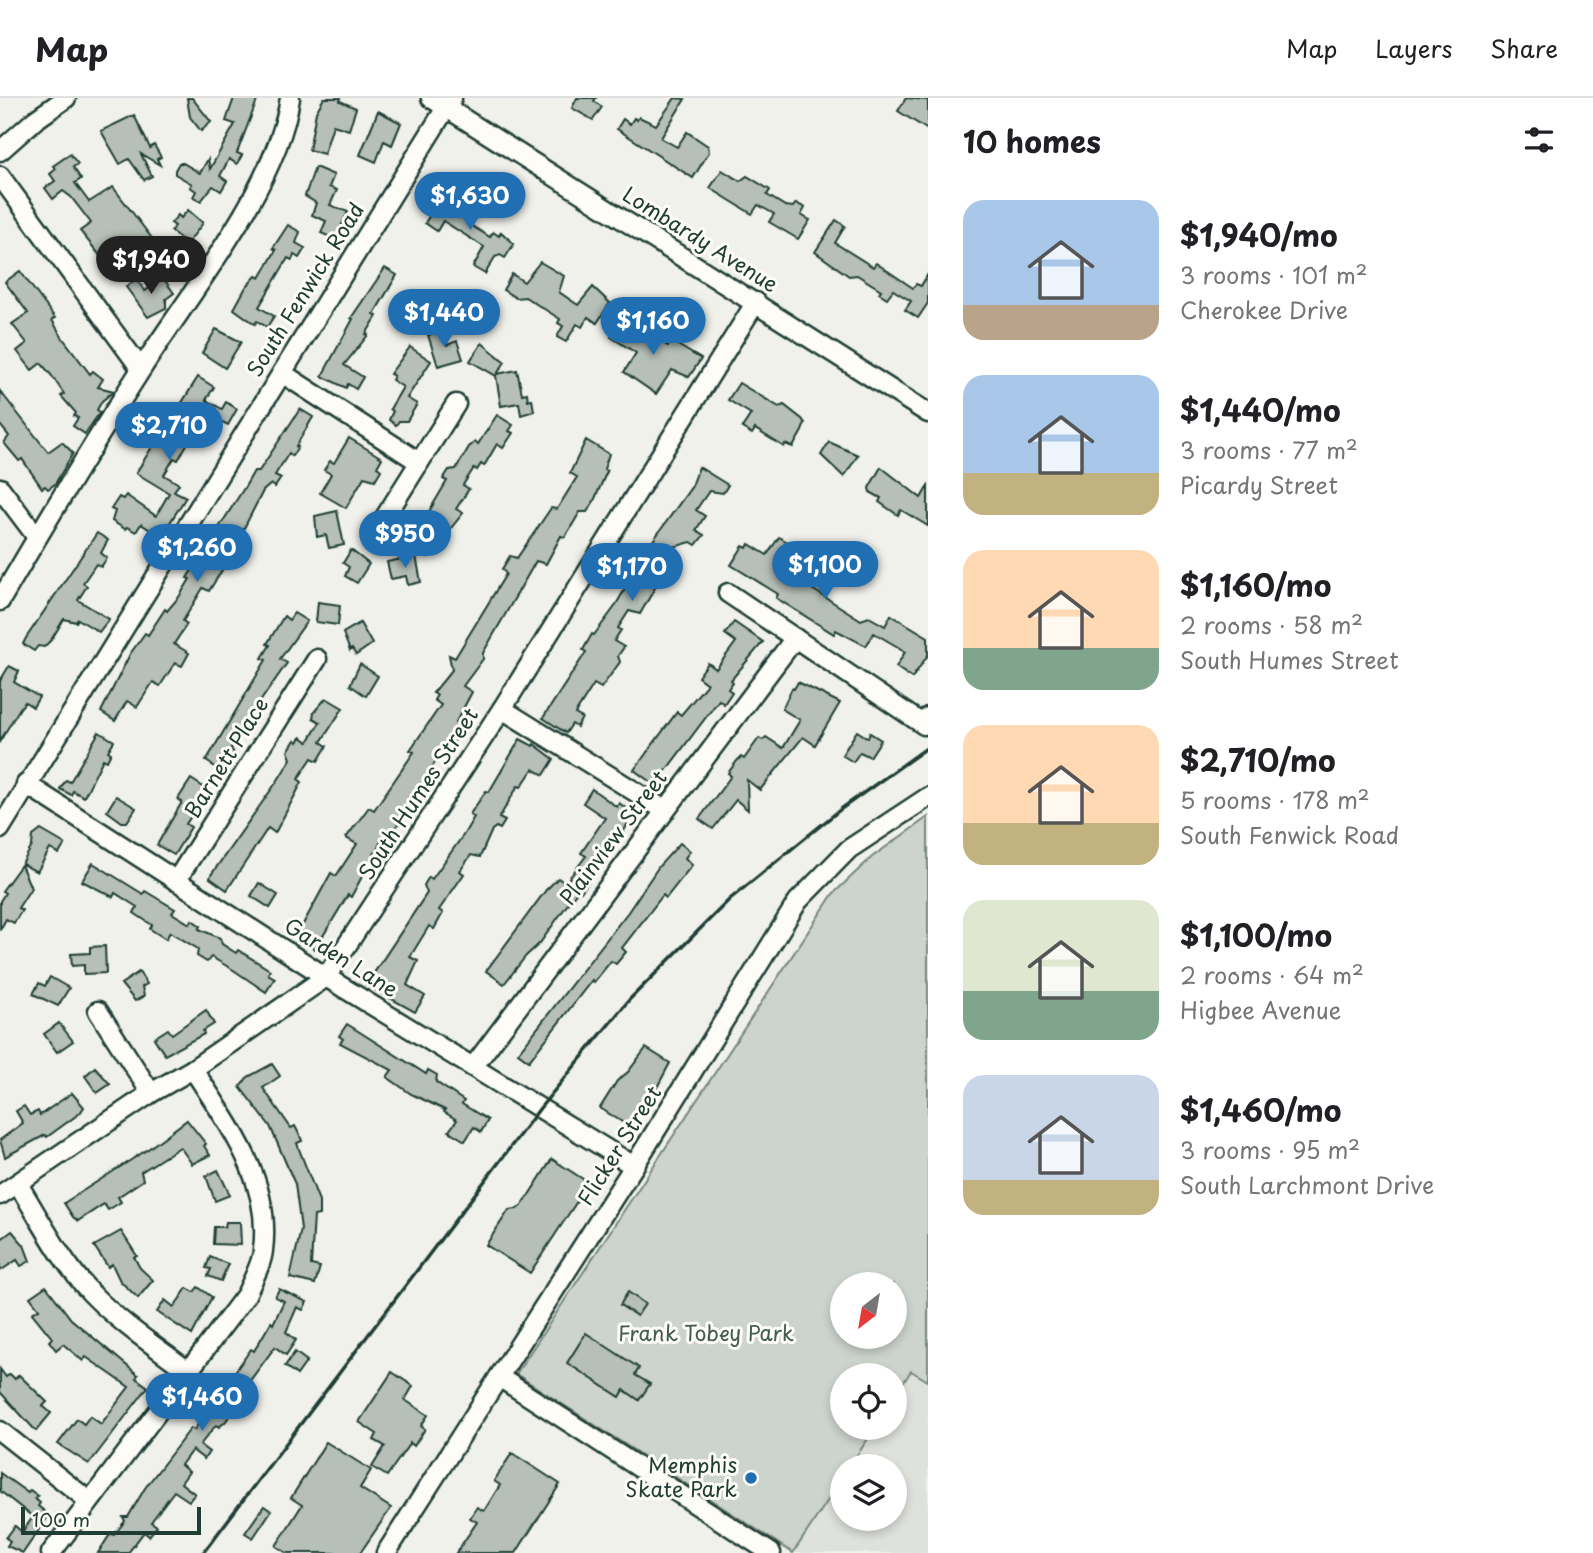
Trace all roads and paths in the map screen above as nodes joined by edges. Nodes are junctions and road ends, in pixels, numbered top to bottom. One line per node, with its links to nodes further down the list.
1 (66, 98): 4 (street)
2 (290, 98): 7 (street)
3 (444, 101): 6 (street, Lombardy Avenue); 8 (street, South Fenwick Road)
4 (0, 151)
5 (0, 176): 7 (street)
6 (756, 302): 10 (street, Lombardy Avenue); 19 (street, South Humes Street)
7 (141, 369): 14 (street)
8 (282, 373): 11 (street); 21 (street, South Fenwick Road)
9 (456, 404): 11 (street)
10 (928, 412)
11 (419, 462): 13 (street)
12 (0, 488): 14 (street)
13 (385, 517)
14 (37, 537): 16 (street)
15 (728, 593): 17 (street)
16 (0, 601)
17 (795, 638): 20 (street); 23 (street, Plainview Street)
18 (317, 659): 25 (street, Barnett Place)
19 (502, 709): 23 (street); 26 (street, South Humes Street)
20 (926, 721)
21 (26, 784): 24 (street, South Fenwick Road); 25 (street, Garden Lane)
22 (928, 797): 31 (street, Flicker Street)
23 (663, 809): 28 (street, Plainview Street)
24 (0, 829)
25 (176, 881): 26 (street, Garden Lane)
26 (326, 977): 28 (street, Garden Lane); 29 (street, South Humes Street)
27 (98, 1011): 30 (street)
28 (473, 1067): 31 (street, Garden Lane)
29 (194, 1069): 30 (street, South Humes Street); 34 (street)
30 (151, 1093): 32 (street, South Humes Street)
31 (634, 1166): 35 (street, Flicker Street)
32 (18, 1184): 33 (street, South Humes Street); 34 (street)
33 (0, 1195)
34 (188, 1371): 37 (street)
35 (499, 1377): 39 (street, Flicker Street); 40 (street)
36 (0, 1431): 37 (street)
37 (89, 1501): 38 (street)
38 (51, 1553)
39 (386, 1553)
40 (771, 1553)

